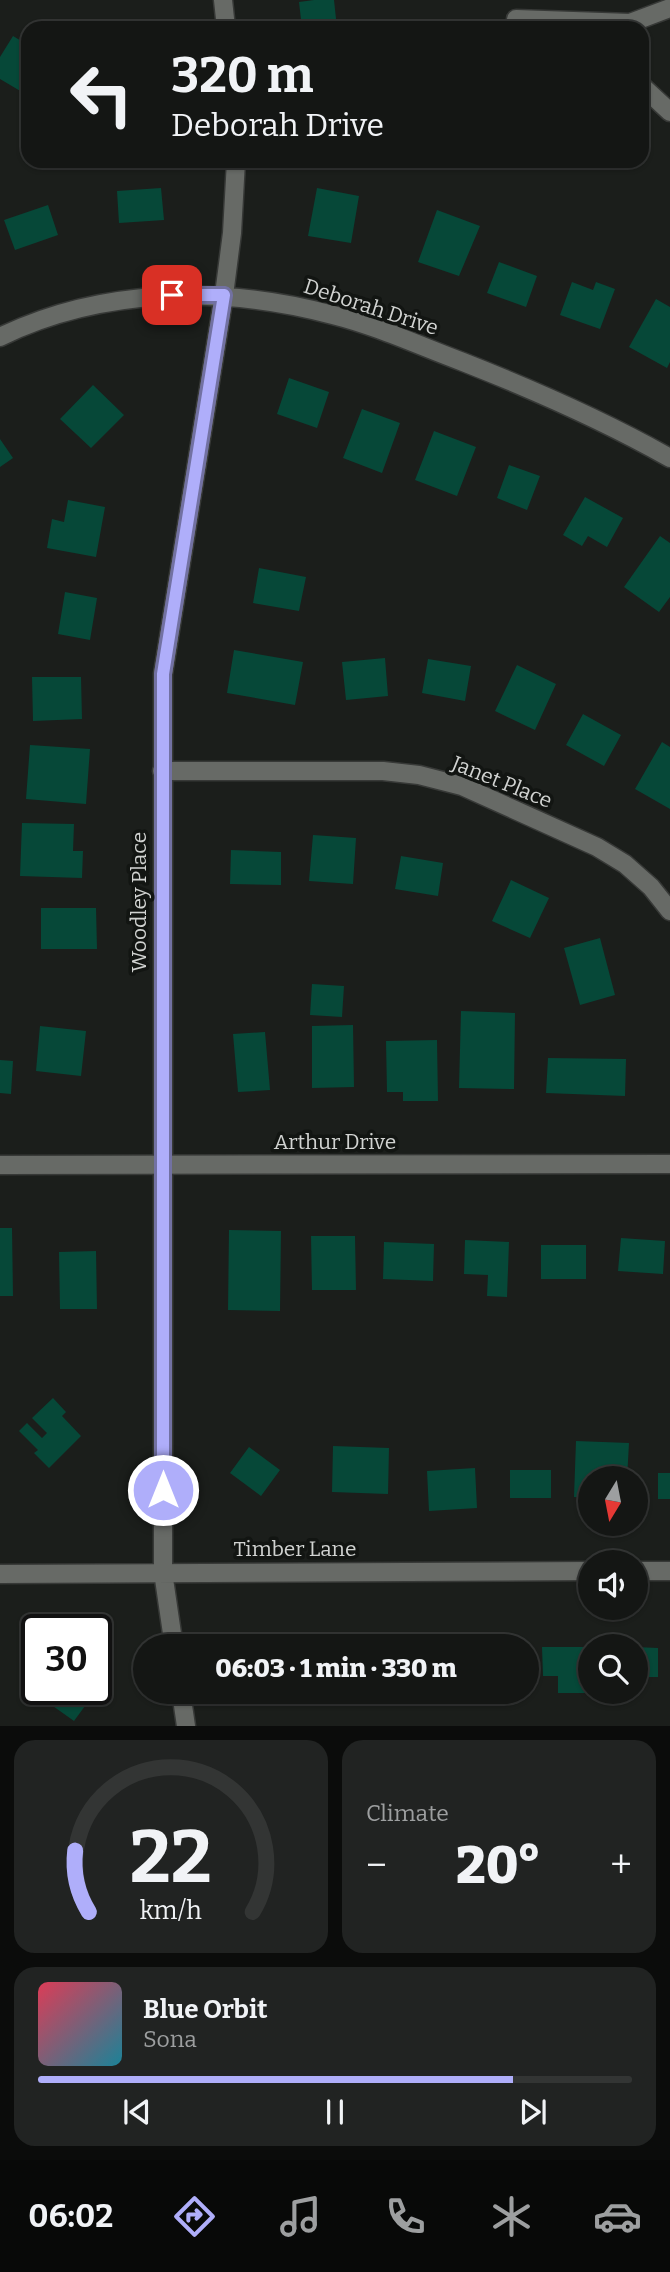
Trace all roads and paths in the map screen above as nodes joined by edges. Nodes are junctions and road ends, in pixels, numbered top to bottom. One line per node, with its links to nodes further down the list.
1 (223, 0): 4 (street)
2 (670, 8): 6 (street)
3 (516, 19): 5 (street)
4 (225, 21)
5 (554, 21)
6 (639, 21)
7 (649, 92): 8 (street)
8 (670, 112)
9 (236, 168): 10 (street, Woodley Place)
10 (224, 295): 11 (street, Deborah Drive); 12 (street, Deborah Drive); 13 (street, Woodley Place)
11 (0, 337)
12 (670, 458)
13 (162, 771): 14 (street, Janet Place); 17 (street, Woodley Place)
14 (670, 911)
15 (670, 1164): 17 (street, Arthur Drive)
16 (0, 1165): 17 (street, Arthur Drive)
17 (163, 1165): 21 (street, Woodley Place)
18 (578, 1571): 21 (street, Timber Lane)
19 (648, 1571): 20 (street)
20 (670, 1571)
21 (163, 1572): 22 (street, Timber Lane); 23 (street, Woodley Place)
22 (0, 1574)
23 (172, 1634)
24 (183, 1704): 25 (street)
25 (186, 1726)

